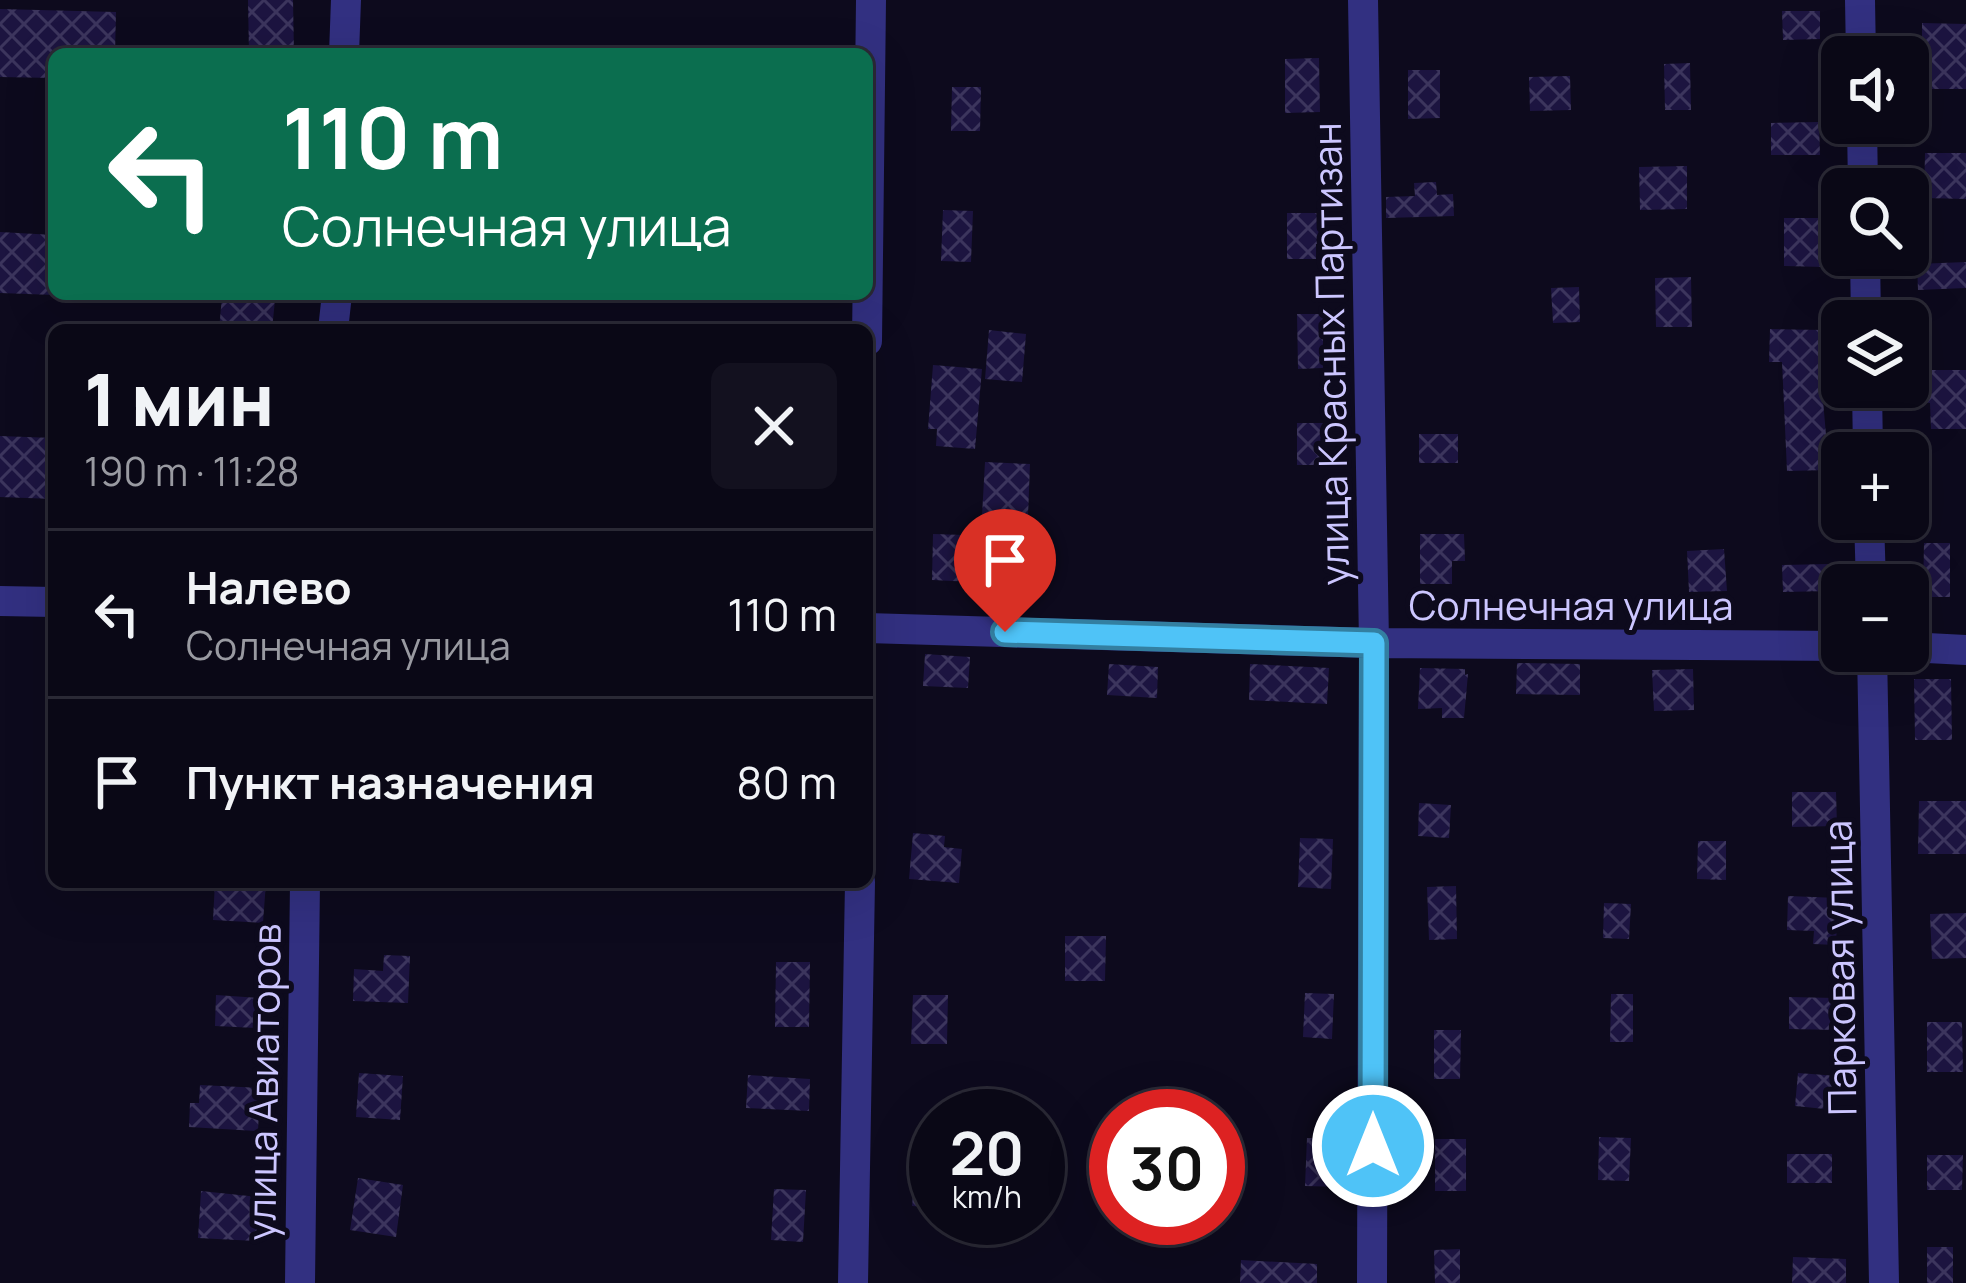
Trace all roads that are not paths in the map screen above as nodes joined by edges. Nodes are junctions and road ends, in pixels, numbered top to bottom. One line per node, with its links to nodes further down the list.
1 (346, 0): 6 (street)
2 (871, 0): 7 (street)
3 (1364, 0): 11 (street, улица Красных Партизан)
4 (1860, 0): 5 (street)
5 (1861, 36)
6 (344, 48)
7 (870, 48)
8 (0, 601): 9 (street)
9 (48, 602)
10 (873, 628): 11 (street, Солнечная улица)
11 (1374, 643): 12 (street, Солнечная улица); 20 (street, улица Красных Партизан)
12 (1821, 646)
13 (1929, 648): 14 (street)
14 (1966, 650)
15 (1872, 672): 21 (street, Парковая улица)
16 (304, 888): 18 (street, улица Авиаторов)
17 (860, 888): 19 (street)
18 (300, 1283)
19 (853, 1283)
20 (1372, 1283)
21 (1884, 1283)

